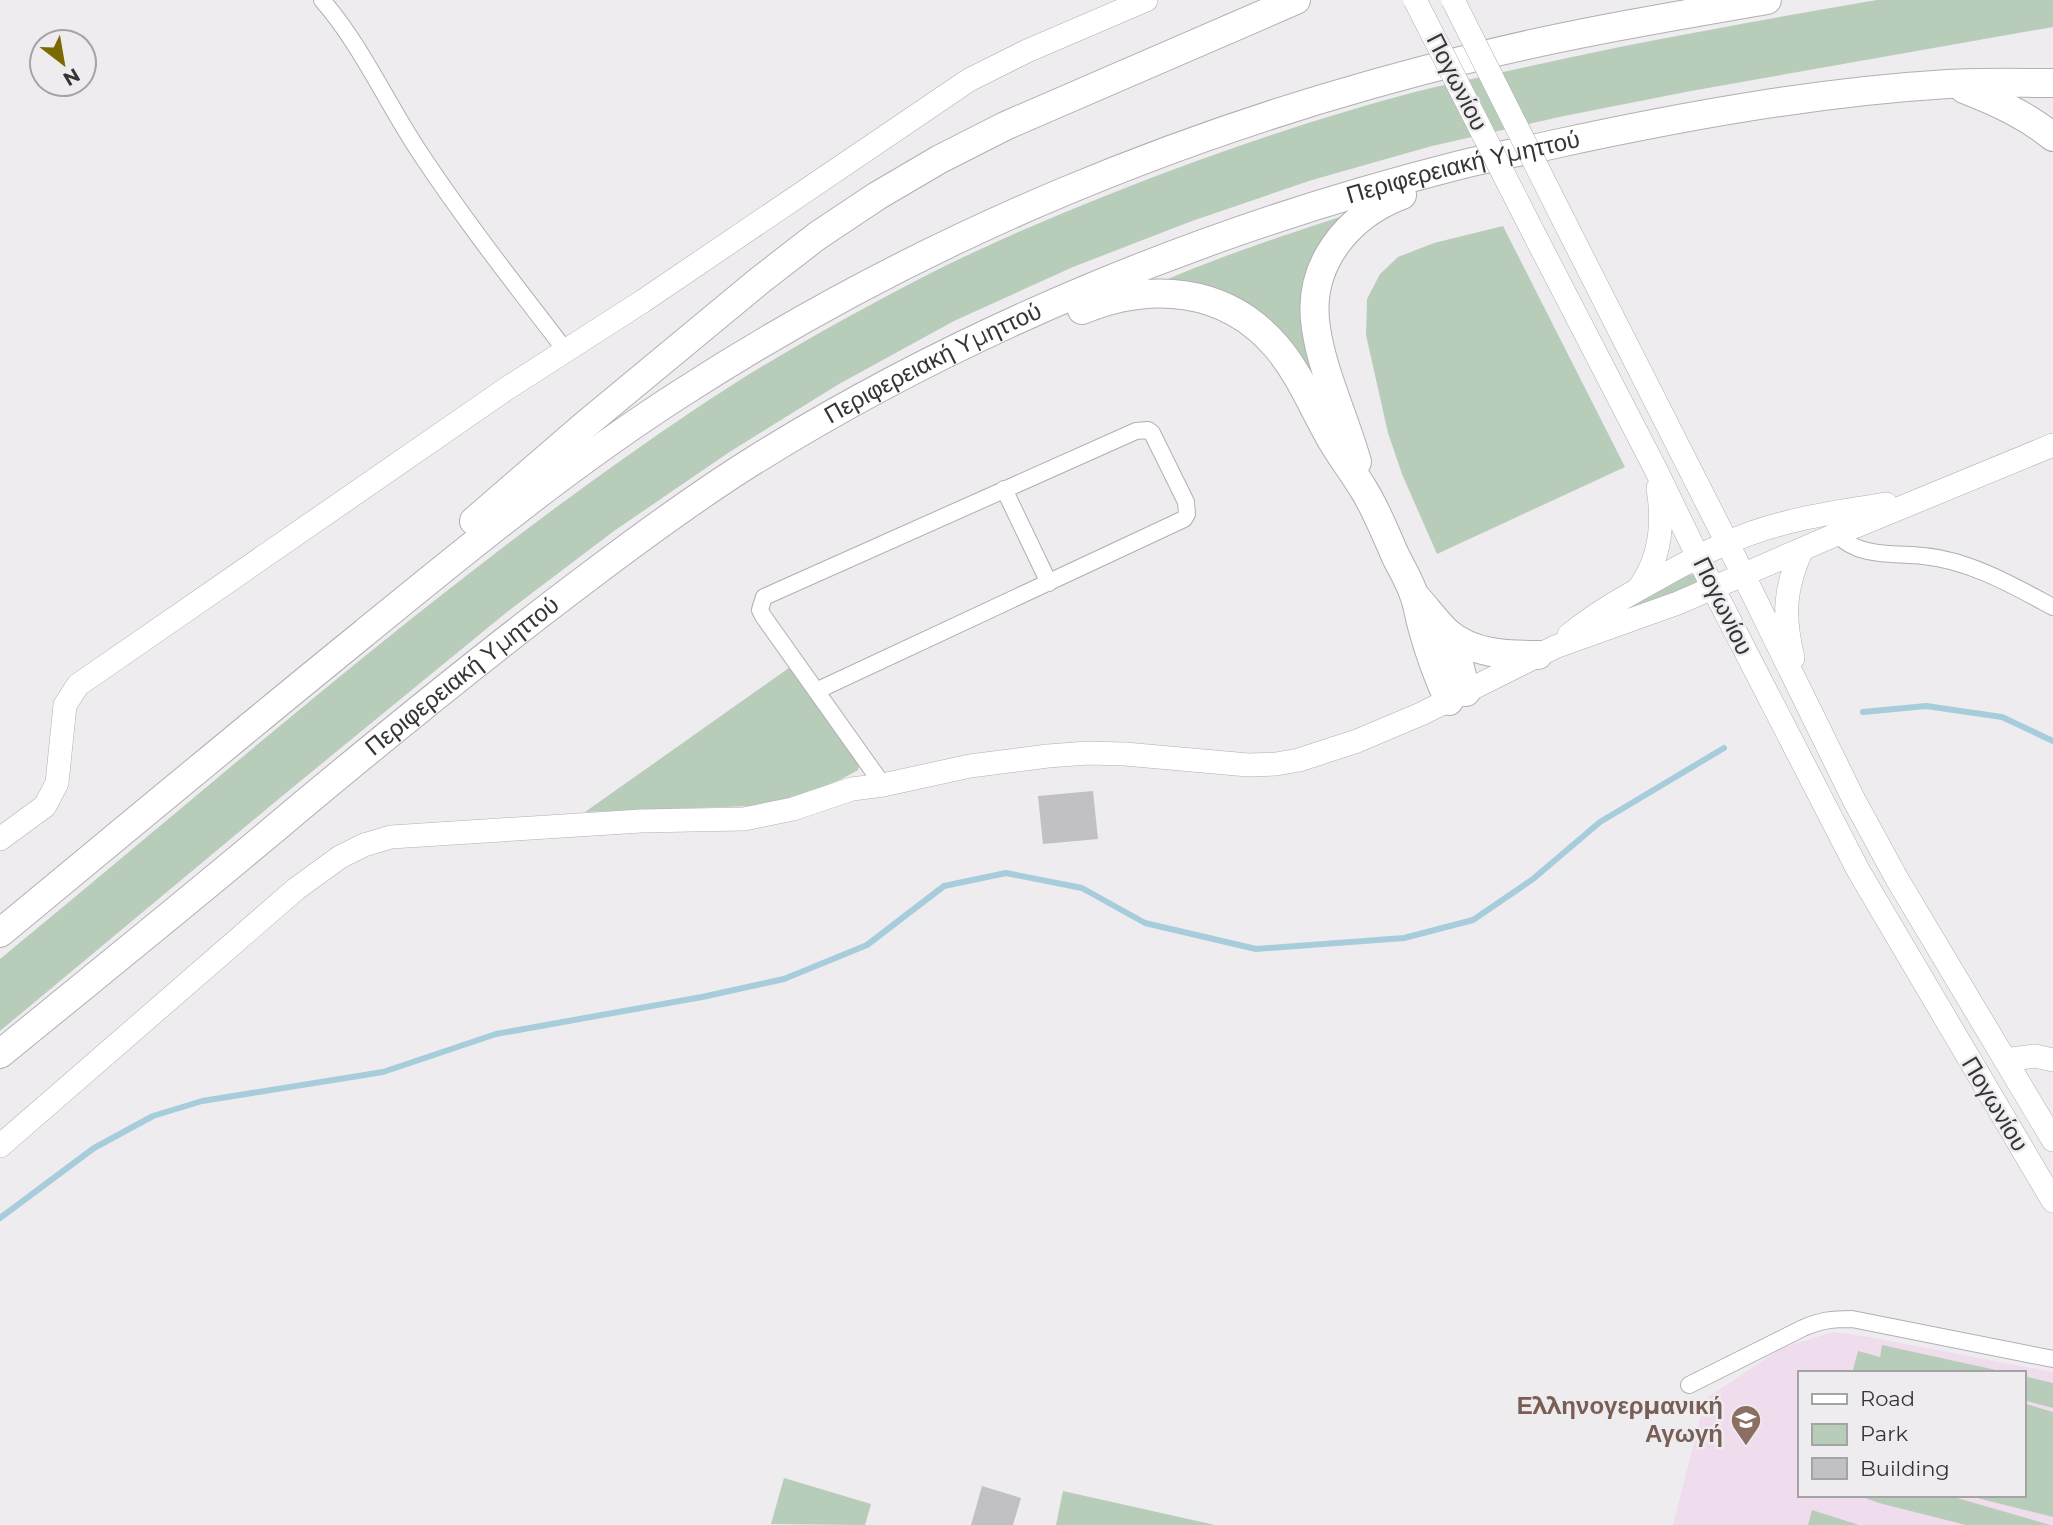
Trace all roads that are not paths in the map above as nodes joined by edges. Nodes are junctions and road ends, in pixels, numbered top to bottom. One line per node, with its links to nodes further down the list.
1 (322, 0): 12 (street)
2 (1146, 0): 12 (street)
3 (1296, 0): 30 (highway)
4 (1415, 0): 14 (street, Πογωνίου, bridge)
5 (1453, 0): 19 (street, Πογωνίου, bridge)
6 (1767, 0): 30 (highway)
7 (2053, 83): 8 (highway, Περιφερειακή Υμηττού)
8 (1952, 84): 9 (highway); 10 (highway, Περιφερειακή Υμηττού)
9 (2053, 137)
10 (1499, 156): 11 (highway, Περιφερειακή Υμηττού); 16 (highway)
11 (976, 338): 16 (highway); 37 (highway, Περιφερειακή Υμηττού)
12 (566, 351): 35 (street)
13 (2053, 445): 17 (street)
14 (1655, 468): 21 (street, Πογωνίου); 25 (street)
15 (1004, 489): 23 (street); 23 (street); 31 (street)
16 (1366, 492): 26 (highway)
17 (1920, 499): 18 (street); 19 (street)
18 (1837, 534): 20 (street); 27 (street)
19 (1727, 543): 21 (street); 22 (street, Πογωνίου)
20 (1802, 549): 22 (street); 33 (street)
21 (1699, 556): 24 (street, Πογωνίου); 25 (street)
22 (1743, 574): 24 (street); 33 (street, Πογωνίου)
23 (1049, 583): 31 (street)
24 (1713, 588): 29 (street); 42 (street, Πογωνίου)
25 (1638, 589): 29 (street)
26 (1414, 594): 28 (highway); 32 (highway)
27 (2053, 607)
28 (1436, 619): 29 (highway); 32 (highway)
29 (1546, 651): 32 (street)
30 (321, 669): 36 (highway)
31 (816, 691): 34 (street)
32 (1458, 696): 34 (street)
33 (1804, 699): 38 (street, Πογωνίου)
34 (883, 785): 41 (street)
35 (0, 839)
36 (0, 933)
37 (0, 1054)
38 (2005, 1060): 39 (street); 40 (street, Πογωνίου)
39 (2053, 1060)
40 (2053, 1140)
41 (0, 1146)
42 (2053, 1202)
43 (2053, 1359): 44 (street)
44 (1689, 1385)

